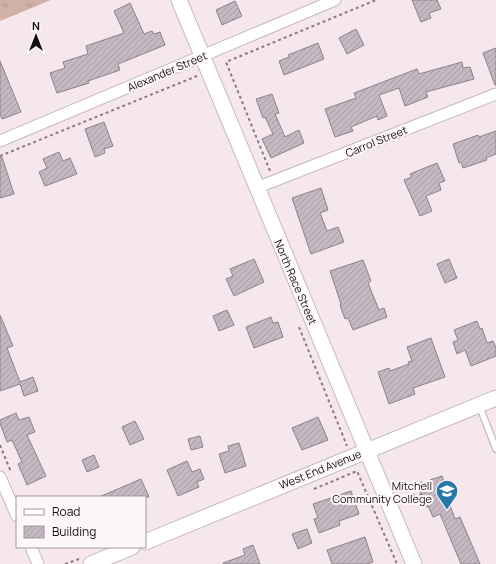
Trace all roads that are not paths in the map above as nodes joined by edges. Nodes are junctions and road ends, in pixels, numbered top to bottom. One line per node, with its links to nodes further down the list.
1 (179, 0): 3 (street, North Race Street)
2 (335, 0): 3 (street, Alexander Street)
3 (202, 56): 5 (street, Alexander Street); 6 (street, North Race Street)
4 (496, 94): 6 (street, Carrol Street)
5 (0, 141)
6 (256, 188): 10 (street, North Race Street)
7 (496, 398): 8 (street, West End Avenue)
8 (479, 405): 9 (lane); 10 (street, West End Avenue)
9 (496, 449)
10 (367, 450): 13 (street, West End Avenue); 18 (street, North Race Street)
11 (0, 477): 12 (street)
12 (16, 514)
13 (146, 542)
14 (31, 548): 16 (street)
15 (130, 548): 17 (street)
16 (38, 564)
17 (91, 564)
18 (414, 564)

